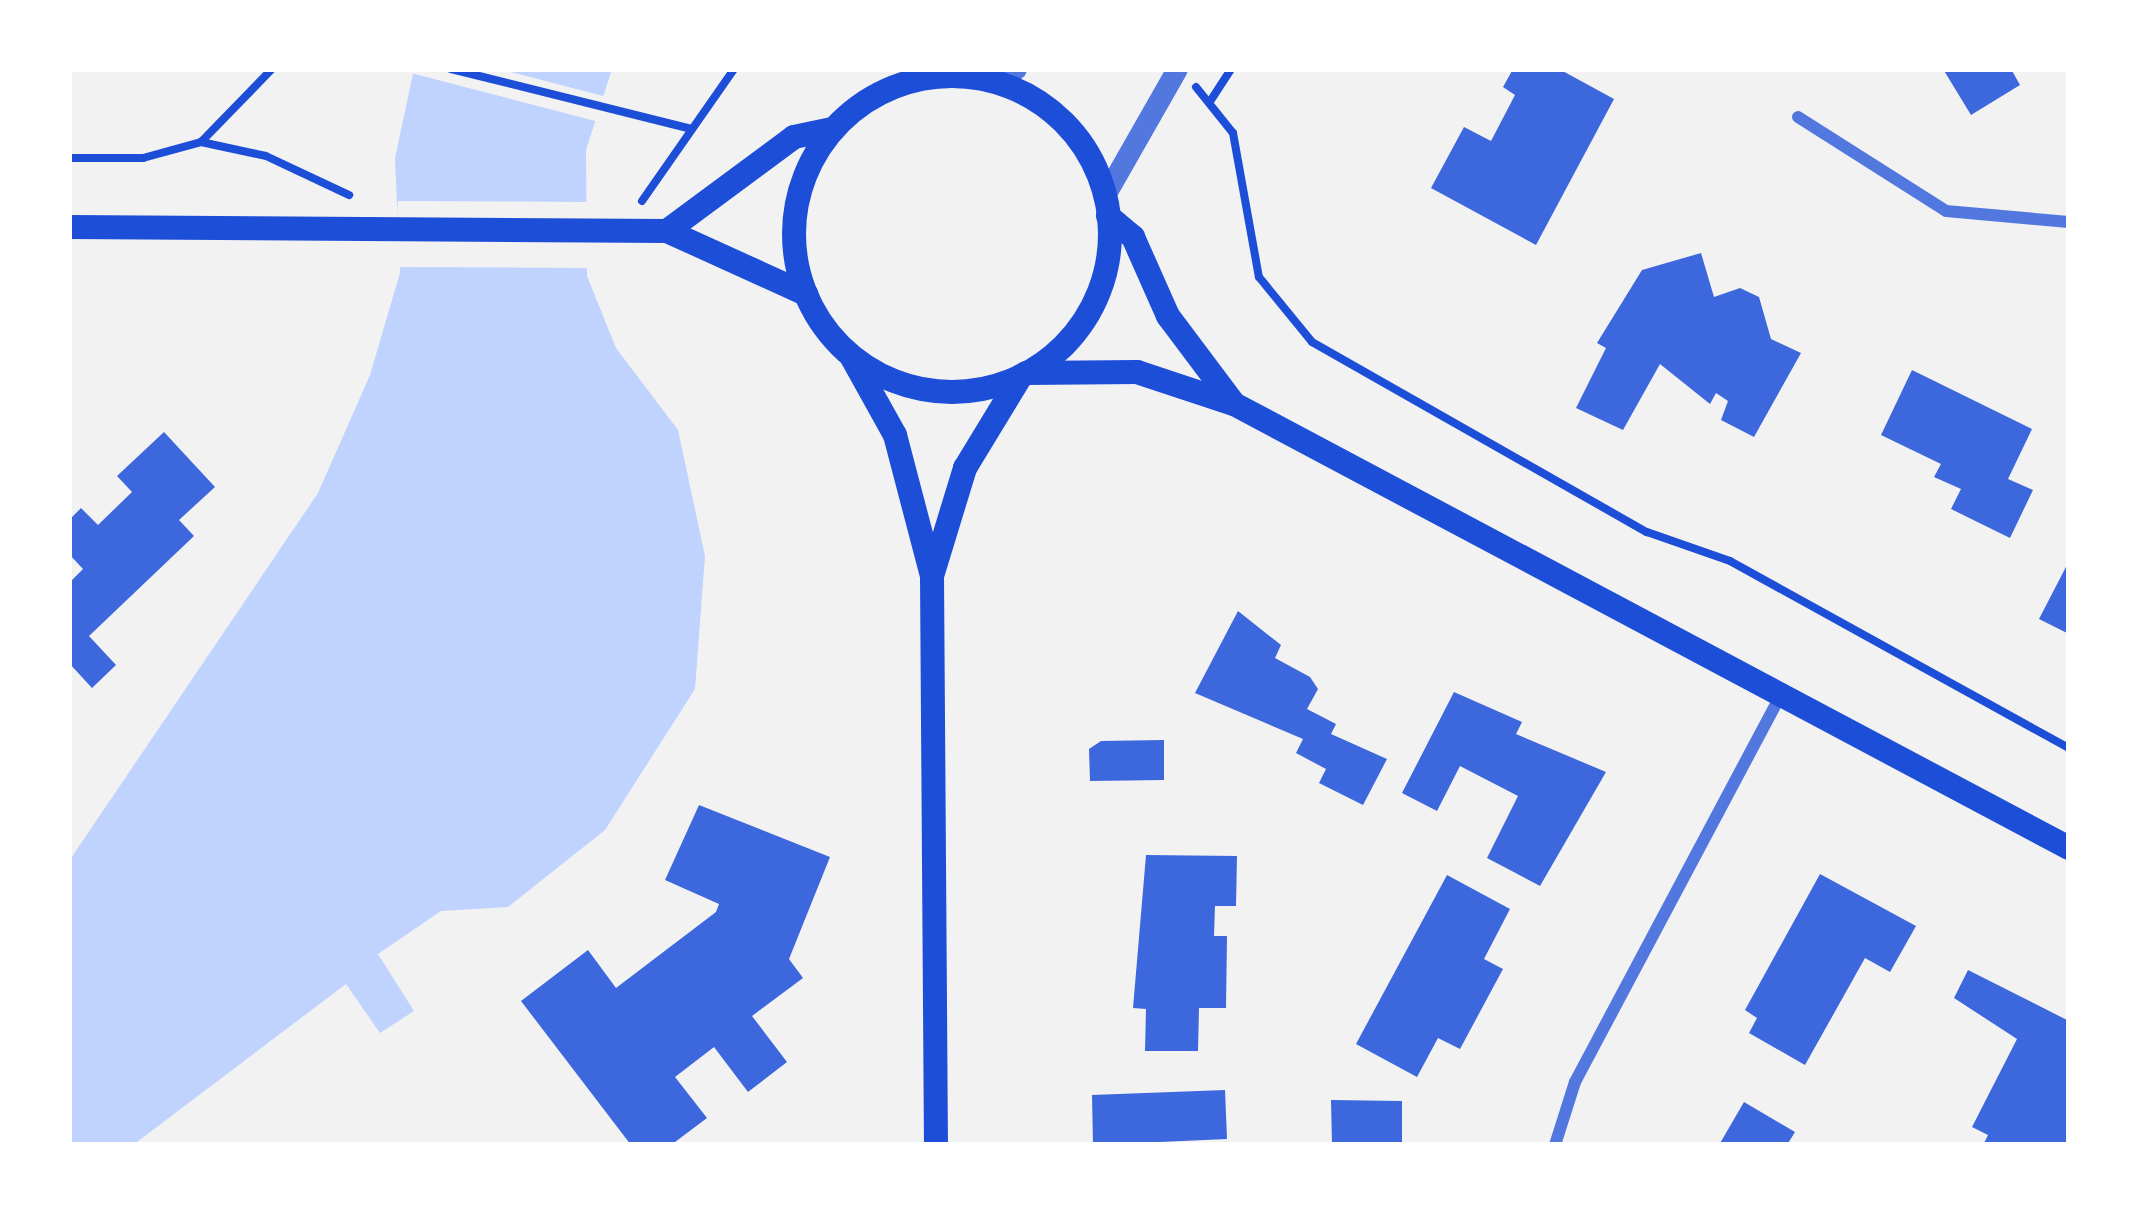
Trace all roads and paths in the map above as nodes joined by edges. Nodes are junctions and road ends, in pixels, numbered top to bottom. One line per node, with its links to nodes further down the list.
1 (272, 69): 12 (path)
2 (451, 69): 10 (path)
3 (734, 69): 10 (path)
4 (1178, 69): 15 (street)
5 (1231, 69): 8 (path)
6 (1006, 75): 11 (main road); 15 (main road)
7 (1200, 90): 8 (path)
8 (1211, 100): 26 (path)
9 (1798, 117): 17 (street)
10 (692, 129): 16 (path)
11 (833, 129): 19 (main road); 20 (main road)
12 (201, 142): 13 (path); 14 (path)
13 (69, 158)
14 (367, 202)
15 (1107, 205): 22 (main road); 23 (main road)
16 (617, 219): 18 (main road); 19 (main road)
17 (2069, 221)
18 (69, 227)
19 (667, 231): 20 (main road)
20 (806, 294): 21 (main road)
21 (850, 354): 22 (main road); 24 (main road)
22 (1024, 375): 23 (main road); 24 (main road)
23 (1234, 404): 25 (main road)
24 (932, 576): 28 (main road)
25 (1781, 693): 27 (main road); 29 (street)
26 (2069, 748)
27 (2069, 848)
28 (936, 1145)
29 (1555, 1145)

